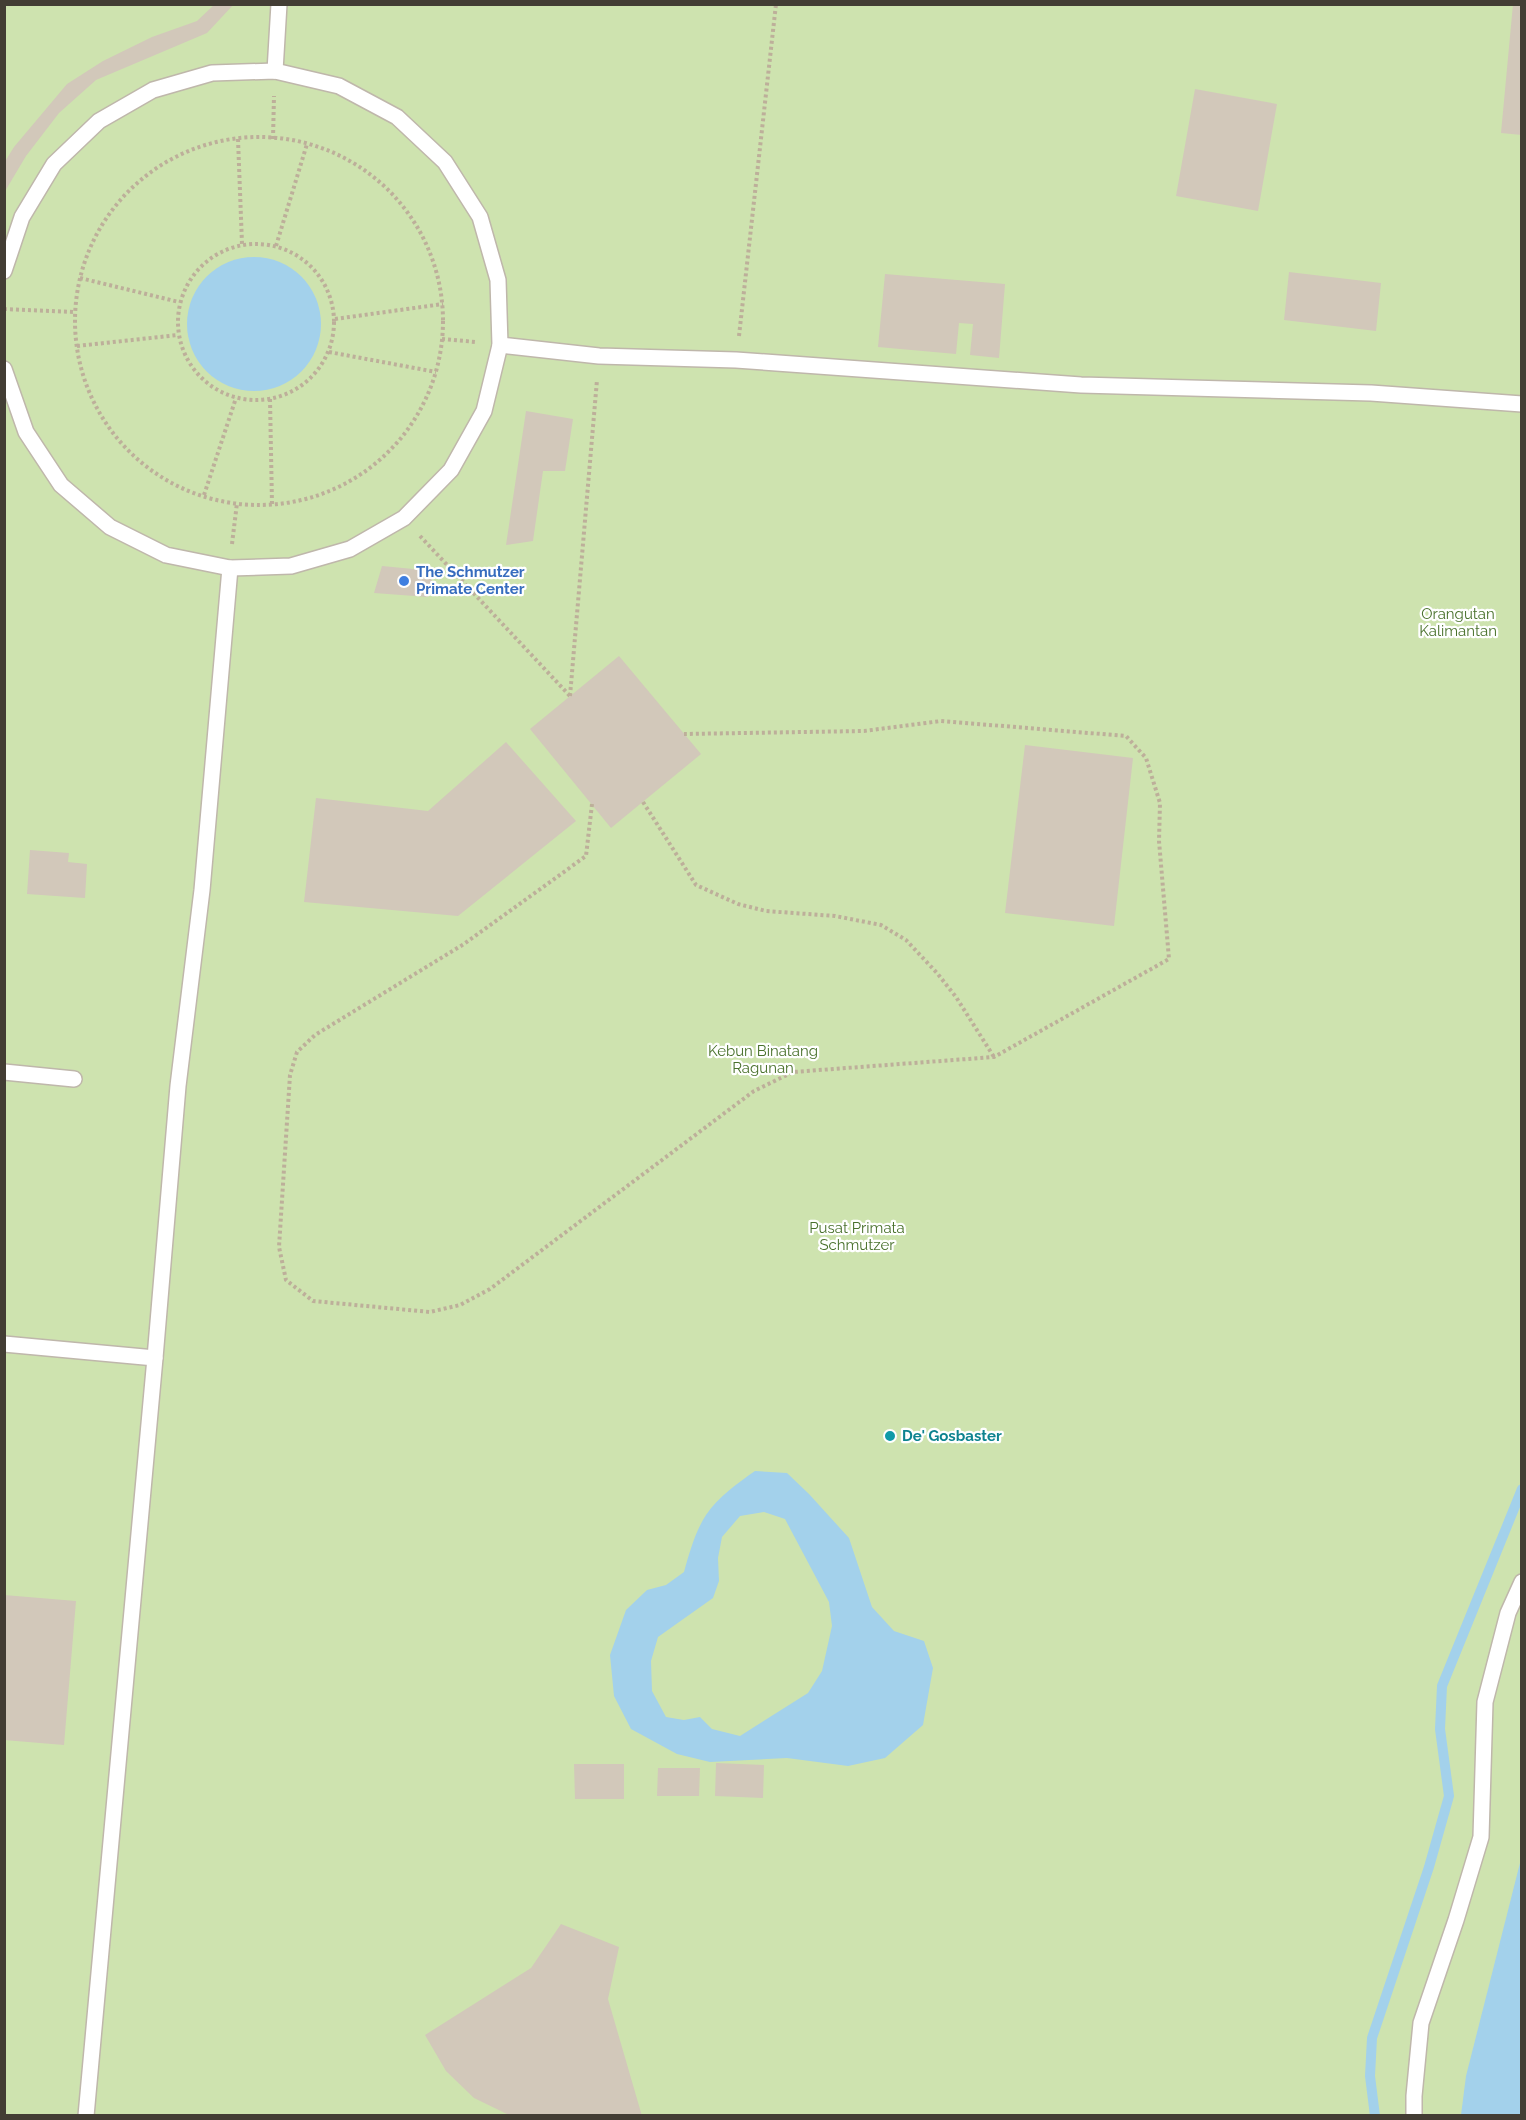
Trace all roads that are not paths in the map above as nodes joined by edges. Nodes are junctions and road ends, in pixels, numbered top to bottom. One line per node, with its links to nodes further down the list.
1 (279, 4): 2 (lane)
2 (275, 72): 3 (lane); 4 (lane)
3 (4, 271)
4 (500, 345): 6 (lane); 7 (lane)
5 (4, 369): 7 (lane)
6 (1521, 404)
7 (230, 568): 11 (lane)
8 (4, 1072): 9 (lane)
9 (74, 1079)
10 (4, 1344): 11 (lane)
11 (155, 1358): 13 (lane)
12 (1521, 1582): 14 (lane)
13 (86, 2115)
14 (1414, 2115)

